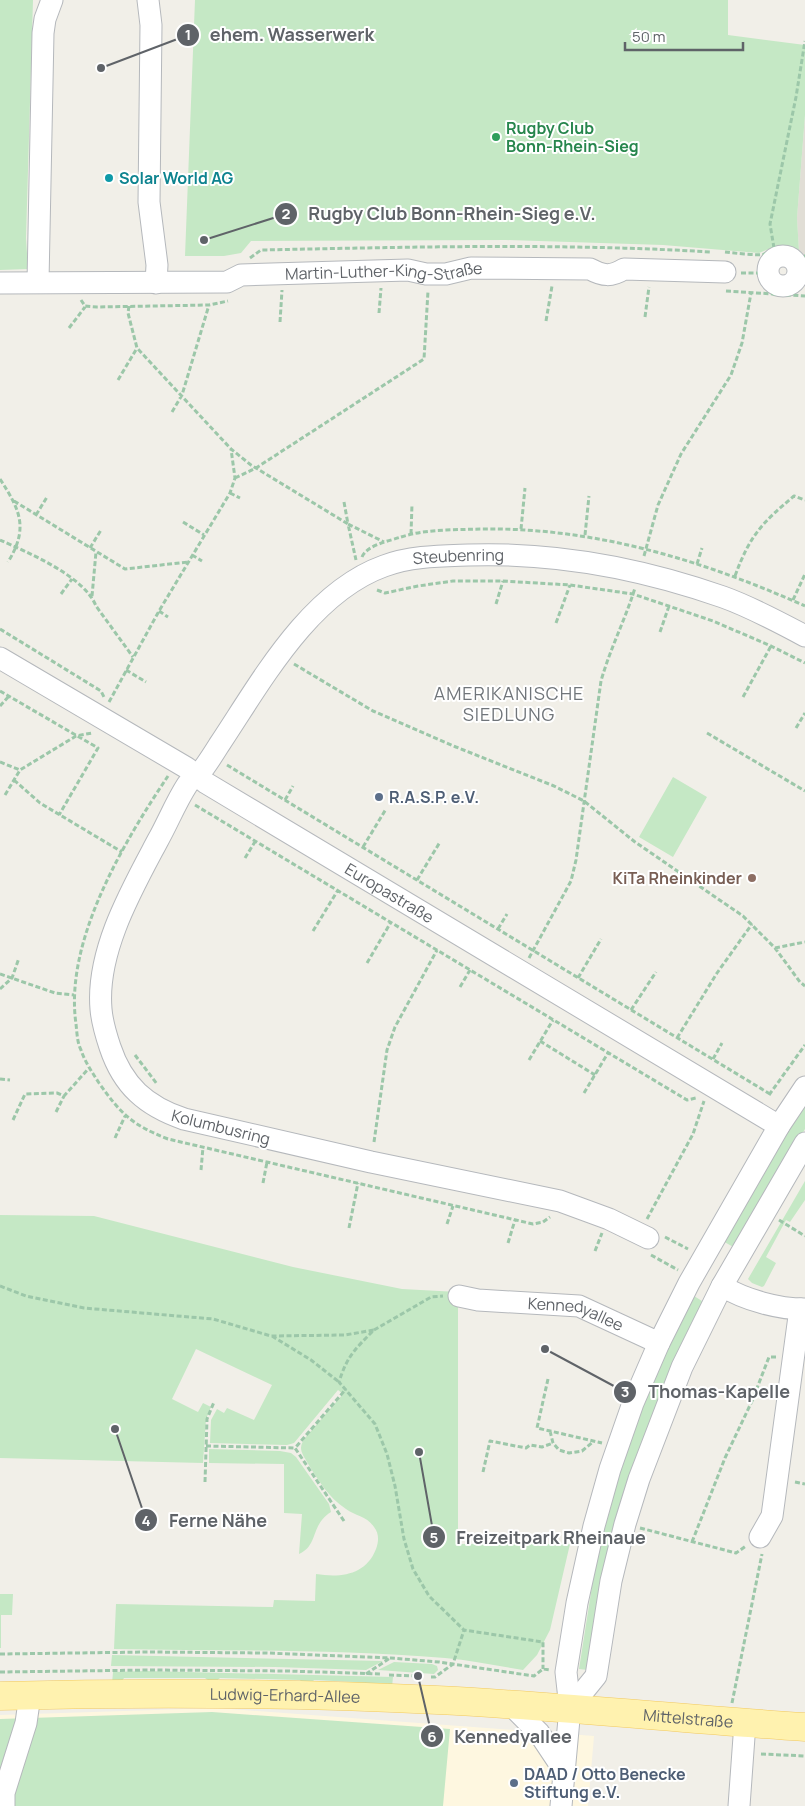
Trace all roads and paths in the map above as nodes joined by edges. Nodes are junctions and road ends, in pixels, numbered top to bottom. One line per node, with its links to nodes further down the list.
1 (52, 0): 7 (street)
2 (148, 0): 10 (street)
3 (805, 42): 4 (path)
4 (774, 248)
5 (801, 272): 6 (street)
6 (768, 273): 8 (path)
7 (38, 282): 9 (street, Martin-Luther-King-Straße); 10 (street, Martin-Luther-King-Straße)
8 (724, 282): 10 (street, Martin-Luther-King-Straße); 18 (path)
9 (0, 283)
10 (156, 283)
11 (552, 285): 12 (path); 14 (path); 27 (path)
12 (562, 285)
13 (428, 286): 35 (path)
14 (542, 286)
15 (640, 286): 26 (path)
16 (371, 287): 25 (path)
17 (274, 290): 28 (path)
18 (752, 293): 20 (path); 67 (path)
19 (78, 295): 23 (path)
20 (805, 296)
21 (230, 301): 22 (path)
22 (209, 305): 24 (path); 32 (path)
23 (85, 306): 24 (path); 29 (path)
24 (128, 306): 30 (path)
25 (379, 312)
26 (645, 317)
27 (546, 321)
28 (280, 322)
29 (69, 328)
30 (137, 348): 31 (path); 32 (path)
31 (118, 380)
32 (182, 395): 33 (path); 34 (path)
33 (172, 412)
34 (231, 449): 35 (path); 36 (path)
35 (256, 468): 36 (path); 49 (path)
36 (235, 478): 39 (path)
37 (0, 479): 44 (path)
38 (525, 488): 50 (path)
39 (230, 492): 42 (path); 53 (path)
40 (589, 496): 54 (path)
41 (47, 498): 47 (path)
42 (240, 498)
43 (805, 500): 69 (path)
44 (14, 501): 47 (path); 57 (path)
45 (344, 502): 49 (path)
46 (412, 504): 52 (path)
47 (36, 515): 58 (path)
48 (183, 522): 53 (path)
49 (348, 524): 56 (path); 66 (path)
50 (521, 529)
51 (101, 530): 58 (path)
52 (411, 534)
53 (204, 535): 61 (path)
54 (585, 536)
55 (0, 540): 57 (path)
56 (384, 542)
57 (17, 548): 63 (path); 70 (path)
58 (90, 548): 60 (path)
59 (702, 548): 65 (path)
60 (96, 552): 64 (path); 76 (path)
61 (192, 555): 62 (path); 64 (path)
62 (202, 561)
63 (8, 562)
64 (188, 562): 80 (path)
65 (697, 564)
66 (357, 565)
67 (640, 572): 75 (path); 85 (street, Steubenring); 108 (street, Steubenring)
68 (805, 574): 77 (path)
69 (735, 576)
70 (72, 579): 74 (path); 76 (path)
71 (503, 581): 72 (path); 73 (path); 78 (path)
72 (570, 585): 75 (path); 82 (path)
73 (376, 590)
74 (61, 594)
75 (633, 594): 79 (path); 114 (path)
76 (92, 597): 87 (path)
77 (793, 600)
78 (496, 604)
79 (669, 606): 84 (path); 86 (path)
80 (159, 611): 81 (path); 87 (path)
81 (168, 617)
82 (556, 623)
83 (0, 629): 96 (path)
84 (660, 632)
85 (805, 636)
86 (771, 646): 90 (path); 95 (path)
87 (133, 657): 91 (path)
88 (0, 658): 108 (street, Europastraße)
89 (289, 661): 114 (path)
90 (805, 663)
91 (126, 670): 92 (path); 96 (path)
92 (146, 682)
93 (0, 691): 94 (path)
94 (9, 696): 97 (path); 103 (path)
95 (743, 697)
96 (107, 705): 98 (path)
97 (0, 706)
98 (110, 709)
99 (805, 713): 100 (path)
100 (796, 728)
101 (97, 732): 103 (path)
102 (707, 733): 111 (path)
103 (76, 736): 106 (path); 117 (path)
104 (222, 761): 113 (path)
105 (0, 762): 106 (path)
106 (20, 770): 109 (path)
107 (161, 771): 121 (path)
108 (197, 775): 138 (street, Europastraße); 188 (street, Kolumbusring)
109 (14, 780): 112 (path); 117 (path)
110 (293, 786): 113 (path)
111 (805, 791)
112 (5, 795)
113 (285, 800): 120 (path)
114 (584, 801): 127 (path); 134 (path)
115 (386, 810): 120 (path)
116 (189, 812): 118 (path)
117 (59, 814): 121 (path)
118 (256, 840): 122 (path); 124 (path)
119 (440, 842): 123 (path)
120 (363, 847): 123 (path)
121 (122, 852): 147 (path)
122 (245, 858)
123 (418, 880): 128 (path)
124 (338, 890): 126 (path); 129 (path)
125 (507, 914): 128 (path)
126 (391, 922): 133 (path); 136 (path)
127 (752, 924): 132 (path); 150 (path)
128 (498, 929): 134 (path)
129 (313, 931)
130 (601, 939): 142 (path)
131 (805, 942): 132 (path)
132 (775, 948): 143 (path)
133 (437, 950): 137 (path); 173 (path)
134 (533, 951): 138 (path); 142 (path)
135 (19, 958): 141 (path)
136 (367, 963)
137 (470, 970): 144 (path); 146 (path)
138 (520, 971): 146 (path); 171 (street, Europastraße)
139 (656, 972): 148 (path)
140 (0, 974): 141 (path)
141 (12, 978): 145 (path); 147 (path)
142 (578, 978): 148 (path)
143 (805, 986)
144 (460, 987)
145 (0, 989)
146 (508, 992): 149 (path)
147 (74, 995): 157 (path)
148 (631, 1010): 150 (path)
149 (553, 1020): 151 (path); 154 (path)
150 (677, 1038): 156 (path)
151 (540, 1041): 155 (path); 158 (path)
152 (722, 1043): 156 (path)
153 (130, 1048): 161 (path)
154 (608, 1053): 158 (path); 167 (path)
155 (529, 1060)
156 (713, 1060): 164 (path)
157 (89, 1068): 165 (path); 169 (path)
158 (595, 1075): 163 (path)
159 (0, 1079): 160 (path)
160 (10, 1080)
161 (159, 1086)
162 (805, 1087): 171 (street)
163 (584, 1093)
164 (770, 1094)
165 (64, 1096): 168 (path); 170 (path)
166 (706, 1096): 188 (path)
167 (696, 1098)
168 (56, 1112)
169 (125, 1116): 172 (path); 175 (path)
170 (13, 1120)
171 (779, 1126): 191 (street)
172 (115, 1138)
173 (365, 1140)
174 (805, 1143): 194 (street)
175 (203, 1147): 176 (path); 177 (path)
176 (267, 1162): 178 (path); 179 (path)
177 (201, 1170)
178 (263, 1183)
179 (358, 1183): 180 (path); 186 (path)
180 (453, 1206): 183 (path); 184 (path)
181 (556, 1214): 183 (path)
182 (776, 1218): 187 (path)
183 (515, 1220): 189 (path)
184 (447, 1224)
185 (595, 1227): 190 (path)
186 (349, 1228)
187 (805, 1236)
188 (649, 1237): 191 (path); 192 (path)
189 (508, 1243)
190 (595, 1251)
191 (697, 1255): 192 (street); 194 (street)
192 (685, 1277): 194 (street); 199 (street)
193 (0, 1286): 198 (path)
194 (722, 1286): 196 (street); 214 (street)
195 (459, 1296): 197 (path); 199 (street, Kennedyallee)
196 (802, 1309): 200 (street)
197 (374, 1330): 198 (path); 202 (path)
198 (271, 1336): 202 (path)
199 (659, 1343): 229 (street)
200 (792, 1357): 215 (street); 216 (path)
201 (548, 1379): 205 (path)
202 (339, 1382): 203 (path)
203 (346, 1389): 210 (path); 218 (path)
204 (214, 1402): 209 (path)
205 (550, 1431): 206 (path); 207 (path)
206 (594, 1441): 207 (path); 208 (path)
207 (553, 1443): 211 (path)
208 (605, 1443)
209 (206, 1446): 210 (path); 212 (path)
210 (295, 1448): 213 (path)
211 (483, 1472)
212 (205, 1482)
213 (344, 1521)
214 (635, 1524): 216 (path); 229 (street)
215 (760, 1537): 216 (path)
216 (692, 1542)
217 (759, 1572): 230 (path)
218 (464, 1630): 221 (path); 221 (path)
219 (0, 1654): 220 (path)
220 (391, 1658): 221 (path); 223 (path)
221 (453, 1664): 225 (path)
222 (0, 1672): 223 (path)
223 (366, 1674): 224 (path)
224 (418, 1676)
225 (427, 1676)
226 (0, 1696): 227 (main road, Ludwig-Erhard-Allee)
227 (30, 1696): 228 (main road, Ludwig-Erhard-Allee); 235 (street)
228 (510, 1704): 229 (main road, Ludwig-Erhard-Allee); 234 (street)
229 (570, 1708): 230 (main road, Mittelstraße); 234 (street)
230 (737, 1722): 231 (main road, Mittelstraße); 232 (street)
231 (805, 1727)
232 (743, 1754): 233 (path); 237 (street)
233 (805, 1756)
234 (563, 1769): 236 (street)
235 (4, 1806)
236 (561, 1806)
237 (739, 1806)

